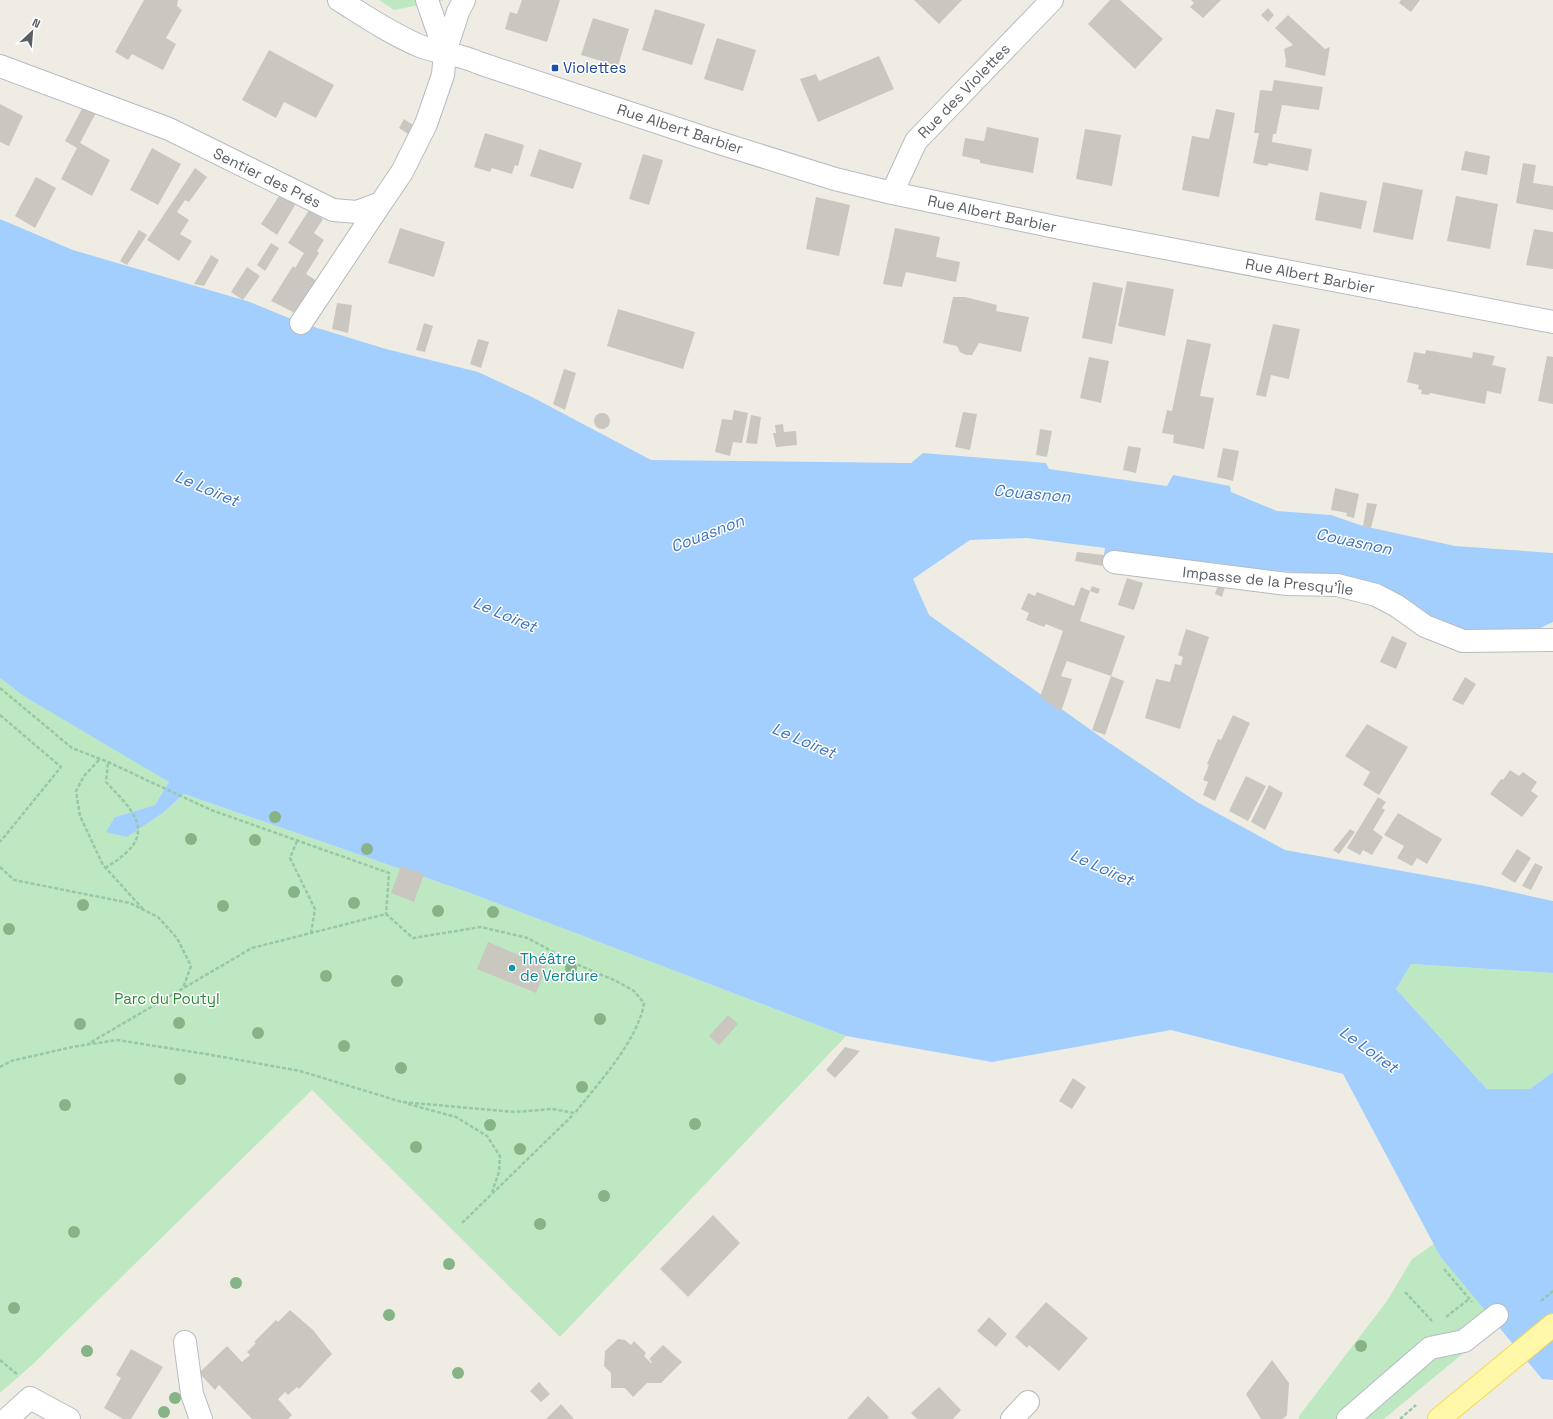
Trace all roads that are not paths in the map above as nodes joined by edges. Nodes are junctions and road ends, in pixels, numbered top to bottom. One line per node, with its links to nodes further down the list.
1 (339, 0): 5 (street, Rue Albert Barbier)
2 (427, 0): 5 (street)
3 (464, 0): 5 (street)
4 (1052, 0): 7 (street, Rue des Violettes)
5 (446, 52): 7 (street, Rue Albert Barbier); 8 (street)
6 (0, 66): 8 (street, Sentier des Prés)
7 (892, 193): 9 (street, Rue Albert Barbier)
8 (382, 203): 10 (street)
9 (1553, 322)
10 (301, 323)
11 (1114, 562): 12 (street, Impasse de la Presqu'Île)
12 (1553, 640)
13 (1493, 1318): 21 (street)
14 (1553, 1325): 22 (main road)
15 (185, 1342): 19 (street)
16 (1028, 1402): 20 (street)
17 (7, 1419): 18 (street)
18 (69, 1419)
19 (201, 1419)
20 (1012, 1419)
21 (1348, 1419)
22 (1439, 1419)

